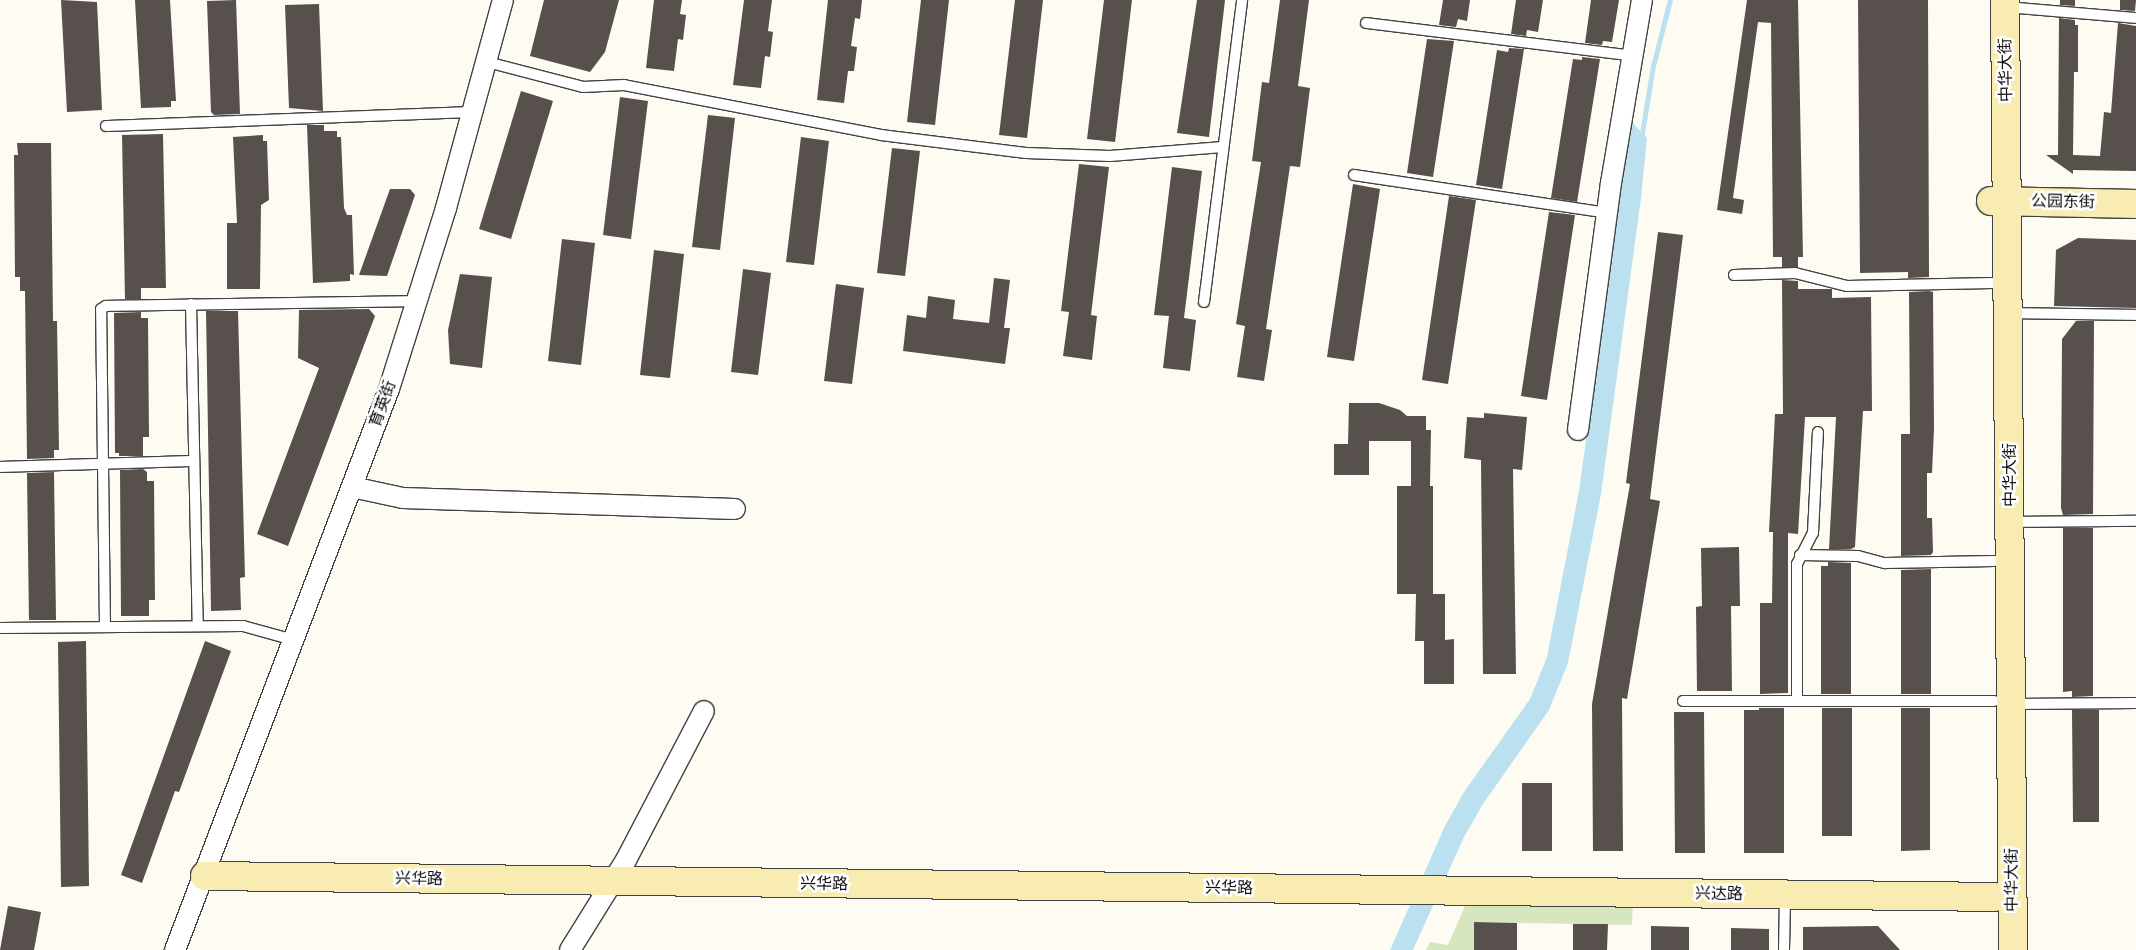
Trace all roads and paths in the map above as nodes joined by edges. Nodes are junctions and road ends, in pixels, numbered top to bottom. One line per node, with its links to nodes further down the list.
1 (503, 0): 8 (street, 育英街)
2 (1242, 0): 11 (lane)
3 (1642, 0): 7 (street)
4 (1999, 2): 5 (lane); 13 (street, 中华大街)
5 (2136, 18)
6 (1366, 23): 7 (lane)
7 (1633, 56): 15 (street)
8 (487, 62): 9 (street, 育英街); 11 (lane)
9 (472, 112): 10 (lane); 18 (street, 育英街)
10 (106, 126)
11 (1224, 147): 19 (lane)
12 (1354, 175): 15 (lane)
13 (1999, 201): 14 (street, 公园东街); 17 (street, 中华大街); 21 (street, 中华大街)
14 (2136, 204)
15 (1607, 213): 23 (street)
16 (1734, 275): 17 (lane)
17 (1992, 283): 33 (street, 中华大街)
18 (417, 301): 20 (lane); 28 (street, 育英街)
19 (1204, 302)
20 (191, 304): 25 (lane); 26 (lane)
21 (2008, 313): 22 (lane); 31 (street, 中华大街)
22 (2136, 316)
23 (1578, 430)
24 (1818, 432): 32 (lane)
25 (194, 461): 26 (lane); 34 (lane)
26 (102, 464): 27 (lane); 35 (lane)
27 (0, 467)
28 (352, 487): 29 (street); 37 (street, 育英街)
29 (735, 509)
30 (2136, 521): 31 (lane)
31 (2010, 522): 40 (street, 中华大街)
32 (1800, 555): 33 (lane); 39 (lane)
33 (1994, 562): 40 (street, 中华大街)
34 (198, 626): 35 (lane); 37 (lane)
35 (105, 627): 36 (lane)
36 (0, 628)
37 (294, 640): 43 (street, 育英街)
38 (1683, 701): 39 (lane)
39 (1796, 701): 40 (lane)
40 (2003, 702): 41 (lane); 47 (street, 中华大街); 53 (street, 中华大街)
41 (2136, 703)
42 (704, 711): 44 (street)
43 (205, 876): 44 (street, 兴华路); 48 (street, 育英街)
44 (613, 881): 46 (street, 兴华路); 50 (street)
45 (1785, 889): 46 (street, 兴达路); 47 (street, 兴达路); 51 (lane)
46 (1444, 891)
47 (1995, 897): 52 (street, 中华大街)
48 (178, 945): 49 (street)
49 (160, 950)
50 (570, 950)
51 (1784, 950)
52 (1995, 950)
53 (2013, 950)

